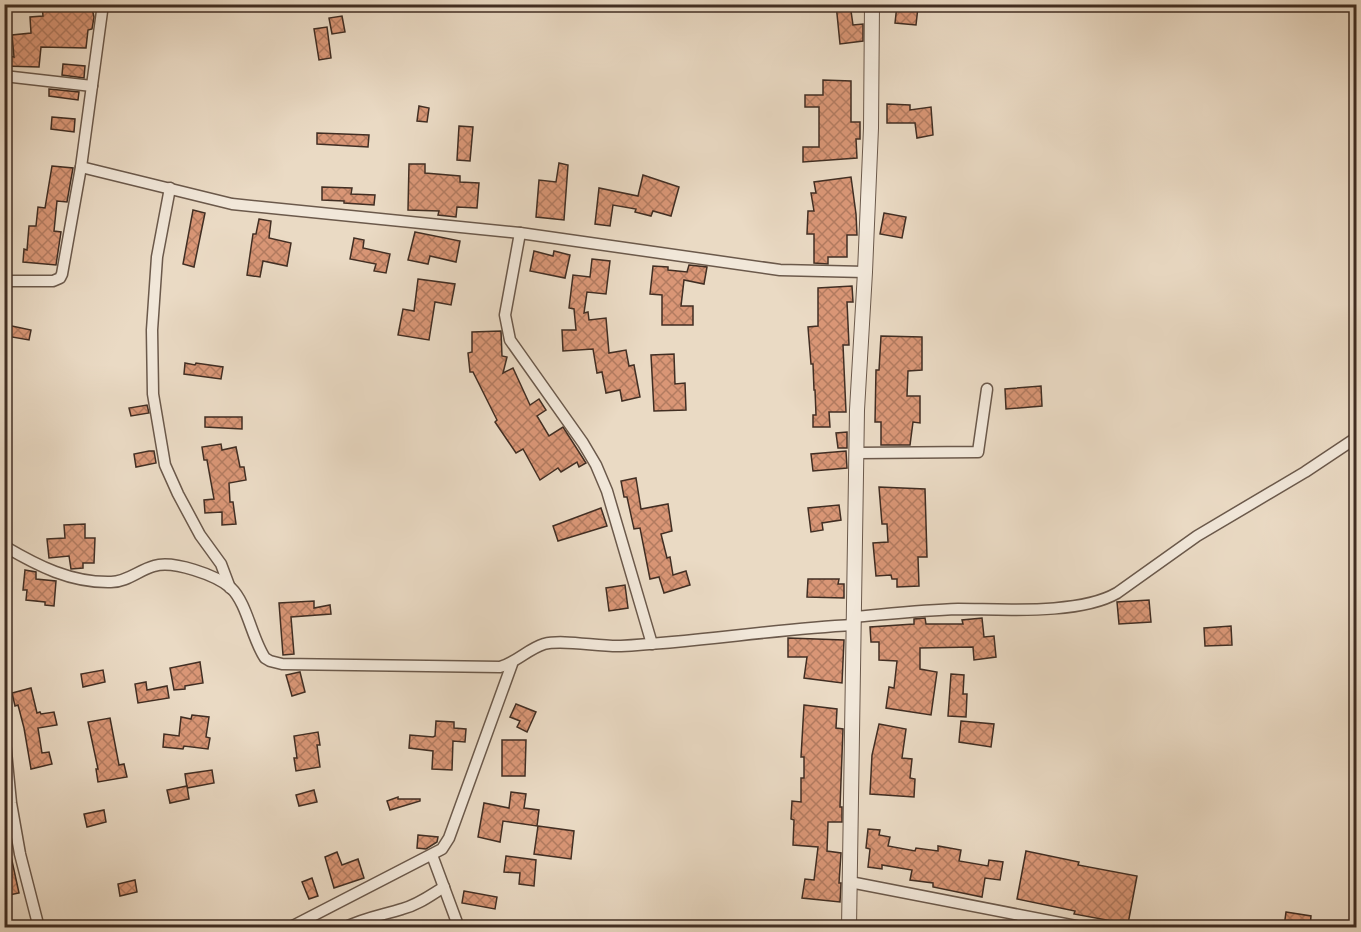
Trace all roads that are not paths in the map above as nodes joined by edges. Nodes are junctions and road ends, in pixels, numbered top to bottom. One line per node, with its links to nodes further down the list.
1 (103, 4): 4 (street)
2 (872, 4): 8 (street)
3 (4, 76): 4 (street)
4 (92, 86): 5 (street)
5 (81, 166): 6 (street); 9 (street)
6 (170, 188): 7 (street); 14 (street)
7 (520, 233): 8 (street); 16 (street)
8 (865, 273): 12 (street)
9 (4, 281)
10 (987, 389): 12 (street)
11 (1356, 438): 15 (street)
12 (856, 453): 15 (street)
13 (4, 546): 14 (street)
14 (230, 588): 17 (street)
15 (853, 621): 16 (street); 20 (street)
16 (652, 644): 17 (street)
17 (512, 664): 19 (street)
18 (4, 731): 22 (street)
19 (432, 855): 21 (street); 23 (street)
20 (850, 882): 26 (street); 27 (street)
21 (444, 887): 24 (street); 25 (street)
22 (39, 927)
23 (289, 927)
24 (344, 927)
25 (459, 927)
26 (849, 927)
27 (1086, 927)

